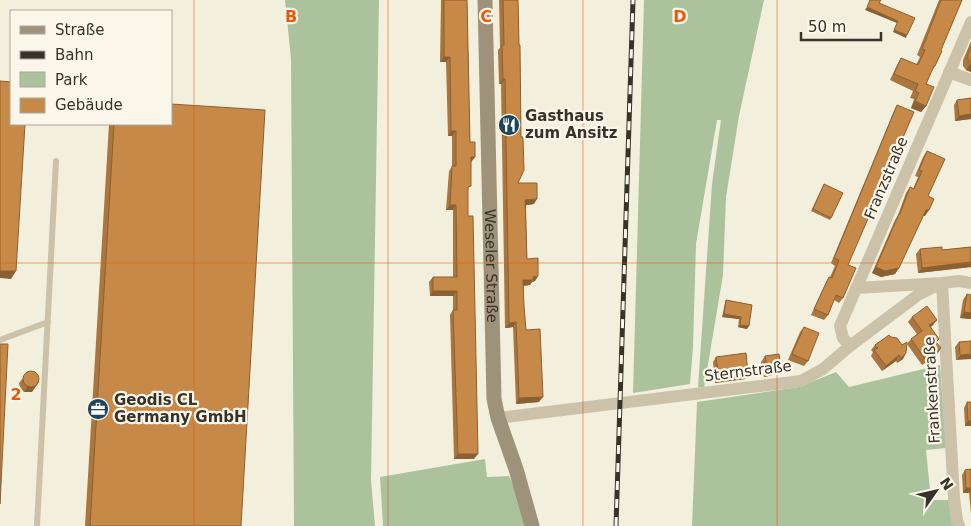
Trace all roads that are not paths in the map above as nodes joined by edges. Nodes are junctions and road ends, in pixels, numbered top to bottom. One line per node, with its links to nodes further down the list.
1 (486, 0): 12 (main road, Weseler Straße)
2 (971, 22): 3 (street, Franzstraße)
3 (949, 72): 4 (street); 8 (street, Franzstraße)
4 (971, 80)
5 (56, 161): 9 (lane)
6 (942, 282): 7 (street, Sternstraße); 8 (street); 11 (street, Sternstraße); 15 (street, Frankenstraße)
7 (971, 284)
8 (856, 288): 11 (street, Franzstraße)
9 (48, 322): 10 (lane); 13 (lane)
10 (0, 340)
11 (850, 346): 12 (street, Sternstraße)
12 (498, 418): 14 (main road, Weseler Straße)
13 (37, 526)
14 (532, 526)
15 (959, 526)

